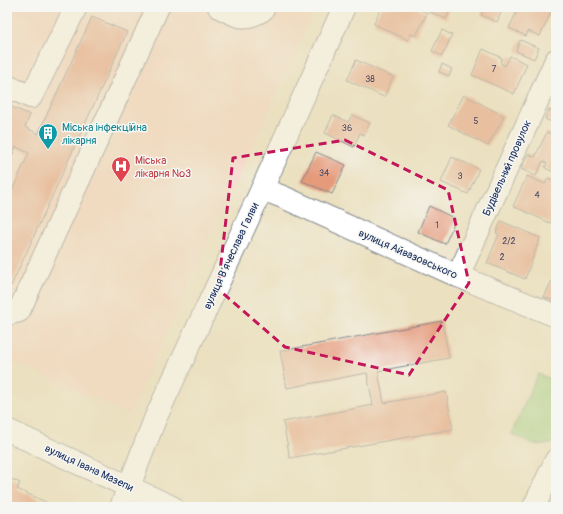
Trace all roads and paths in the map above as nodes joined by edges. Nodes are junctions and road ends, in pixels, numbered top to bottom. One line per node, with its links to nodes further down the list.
1 (76, 7): 7 (street)
2 (158, 7): 10 (street)
3 (219, 7): 4 (street)
4 (264, 7)
5 (344, 7): 8 (street, вулиця Вʼячеслава Галви)
6 (556, 60): 9 (street, Будівельний провулок)
7 (7, 86)
8 (262, 189): 9 (street, вулиця Айвазовського); 14 (street, вулиця Вʼячеслава Галви)
9 (458, 276): 11 (street, вулиця Айвазовського)
10 (7, 314)
11 (556, 316)
12 (7, 430): 14 (street, вулиця Івана Мазепи)
13 (556, 460): 17 (street)
14 (129, 487): 15 (street, вулиця Вʼячеслава Галви); 16 (street, вулиця Івана Мазепи)
15 (121, 507)
16 (172, 507)
17 (534, 507)

